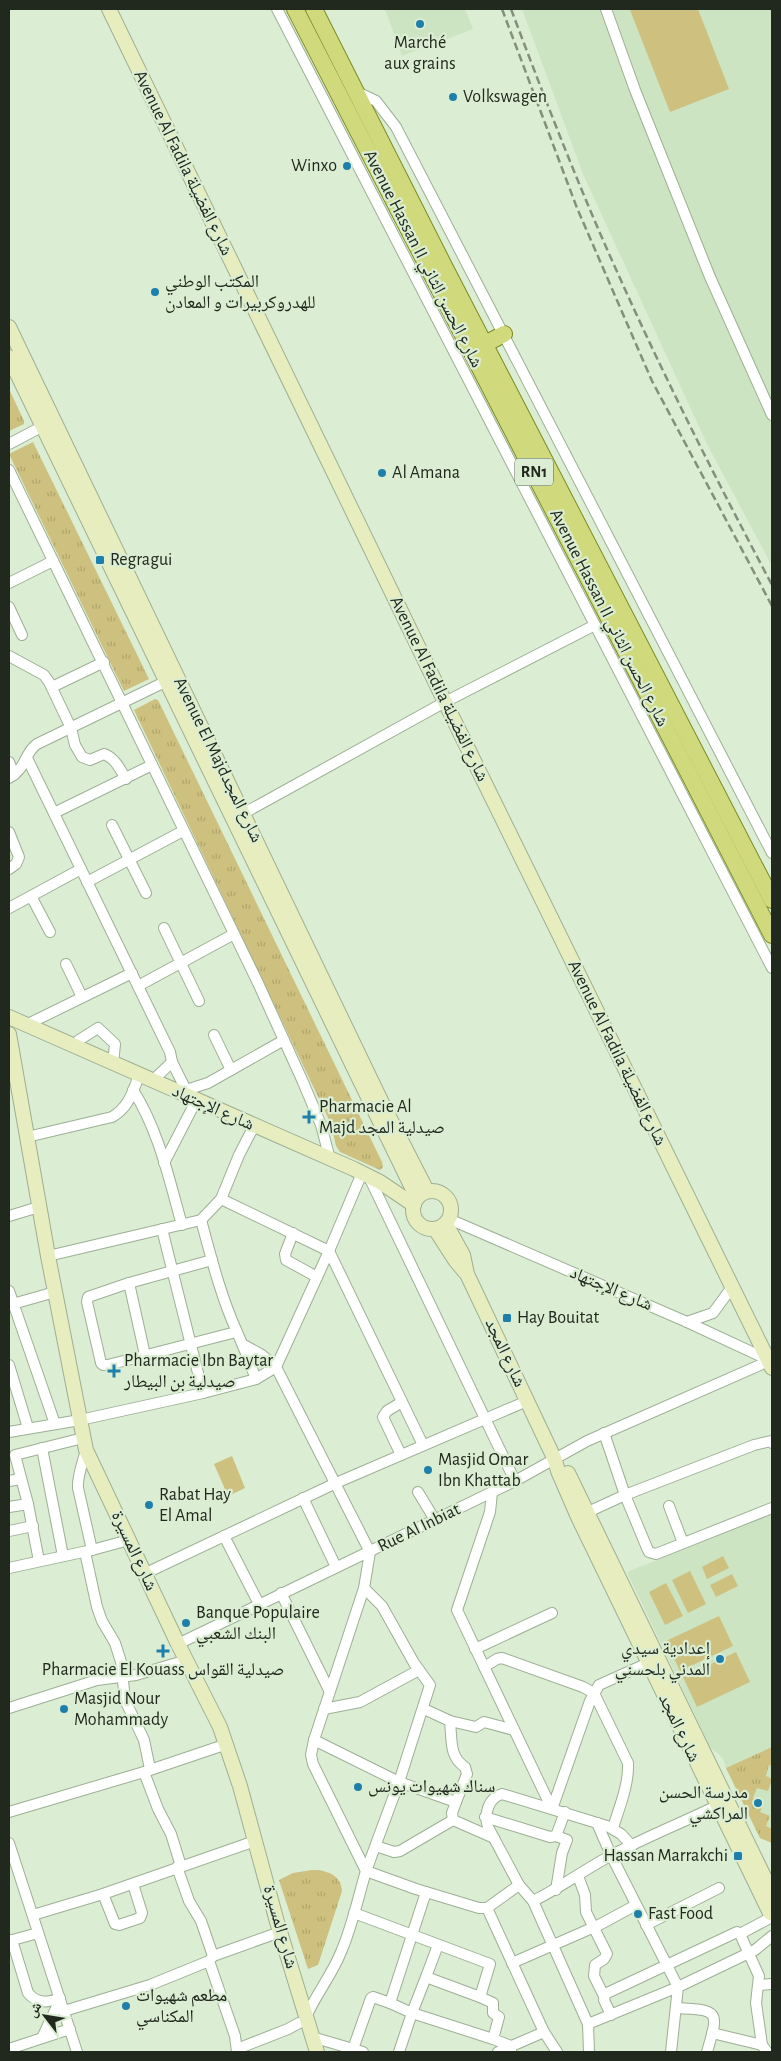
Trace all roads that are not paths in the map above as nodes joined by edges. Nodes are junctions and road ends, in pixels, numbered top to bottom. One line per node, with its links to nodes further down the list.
1 (109, 9): 27 (street, Avenue Al Fadila شارع الفضيلة)
2 (277, 9): 7 (street)
3 (295, 9): 7 (main road, Avenue Hassan II شارع الحسن الثاني / RN1)
4 (314, 9): 6 (main road, Avenue Hassan II شارع الحسن الثاني / RN1)
5 (606, 9): 13 (street)
6 (356, 91): 10 (street); 11 (main road, Avenue Hassan II شارع الحسن الثاني / RN1)
7 (332, 98): 8 (main road, Avenue Hassan II شارع الحسن الثاني / RN1)
8 (370, 171): 20 (street); 26 (main road, Avenue Hassan II شارع الحسن الثاني / RN1)
9 (9, 327): 14 (street, Avenue El Majdشارع المجد)
10 (504, 334): 11 (main road); 40 (street)
11 (485, 344): 48 (main road, Avenue Hassan II شارع الحسن الثاني / RN1)
12 (9, 357): 14 (street, Avenue El Majdشارع المجد)
13 (772, 416)
14 (48, 423): 15 (street); 24 (street, Avenue El Majdشارع المجد)
15 (9, 444)
16 (9, 470): 17 (street)
17 (53, 561): 18 (street); 23 (street)
18 (9, 583)
19 (9, 607): 21 (street)
20 (596, 625): 26 (street); 27 (street)
21 (22, 635)
22 (9, 656): 25 (street)
23 (104, 662): 25 (street); 28 (street)
24 (171, 679): 28 (street); 36 (street, Avenue El Majdشارع المجد)
25 (52, 687): 29 (street)
26 (641, 697): 44 (main road, Avenue Hassan II شارع الحسن الثاني / RN1)
27 (445, 702): 36 (street); 94 (street, Avenue Al Fadila شارع الفضيلة)
28 (122, 704): 29 (street); 32 (street)
29 (71, 728): 30 (street); 34 (street)
30 (27, 758): 33 (street); 35 (street)
31 (9, 762): 33 (street)
32 (152, 765): 34 (street); 38 (street)
33 (12, 776)
34 (126, 778): 35 (street)
35 (54, 813): 43 (street)
36 (238, 817): 79 (street, Avenue El Majdشارع المجد)
37 (112, 825): 41 (street)
38 (183, 831): 41 (street); 52 (street)
39 (9, 832): 42 (street)
40 (772, 853)
41 (128, 860): 45 (street); 46 (street)
42 (9, 869)
43 (81, 869): 45 (street); 47 (street)
44 (731, 872): 53 (main road, Avenue Hassan II شارع الحسن الثاني / RN1); 56 (street)
45 (87, 882): 57 (street)
46 (146, 893)
47 (31, 896): 49 (street); 51 (street)
48 (772, 900)
49 (9, 908)
50 (164, 928): 54 (street)
51 (50, 932)
52 (234, 934): 54 (street); 65 (street)
53 (772, 935)
54 (181, 962): 58 (street); 60 (street)
55 (66, 964): 59 (street)
56 (772, 968)
57 (132, 973): 58 (street); 59 (street)
58 (138, 986): 67 (street)
59 (82, 997): 62 (street)
60 (199, 1001)
61 (9, 1017): 62 (street, شارع الإجتهاد)
62 (26, 1025): 66 (street, شارع الإجتهاد)
63 (9, 1034): 75 (street, شارع المسيرة)
64 (214, 1034): 69 (street)
65 (284, 1040): 69 (street); 76 (street)
66 (73, 1046): 68 (street, شارع الإجتهاد); 68 (street)
67 (172, 1062): 71 (street); 73 (street)
68 (113, 1064): 70 (street, شارع الإجتهاد)
69 (231, 1070): 73 (street)
70 (139, 1076): 71 (street, شارع الإجتهاد); 72 (street)
71 (152, 1081): 73 (street, شارع الإجتهاد)
72 (133, 1090): 75 (street); 77 (street)
73 (189, 1096): 74 (street, شارع الإجتهاد); 77 (street)
74 (254, 1126): 76 (street, شارع الإجتهاد); 80 (street)
75 (27, 1137): 81 (street, شارع المسيرة)
76 (330, 1159): 78 (street, شارع الإجتهاد)
77 (164, 1163): 85 (street)
78 (365, 1175): 79 (street, شارع الإجتهاد); 88 (street); 110 (street)
79 (419, 1198): 84 (street); 84 (street, شارع المجد)
80 (221, 1199): 83 (street); 87 (street)
81 (39, 1207): 82 (street); 89 (street, شارع المسيرة)
82 (9, 1216)
83 (201, 1220): 85 (street); 90 (street)
84 (444, 1224): 98 (street, شارع الإجتهاد); 108 (street, شارع المجد)
85 (182, 1225): 86 (street)
86 (162, 1229): 89 (street); 91 (street)
87 (293, 1233): 88 (street); 92 (street)
88 (329, 1251): 92 (street); 109 (street)
89 (48, 1256): 96 (street, شارع المسيرة)
90 (212, 1260): 91 (street); 99 (street)
91 (172, 1272): 93 (street); 100 (street)
92 (317, 1277): 105 (street)
93 (129, 1283): 102 (street); 102 (street)
94 (732, 1287): 98 (street); 103 (street, Avenue Al Fadila شارع الفضيلة)
95 (9, 1291): 97 (street)
96 (55, 1292): 97 (street); 111 (street, شارع المسيرة)
97 (11, 1304): 112 (street)
98 (687, 1322): 103 (street, شارع الإجتهاد)
99 (236, 1332): 100 (street); 101 (street)
100 (192, 1343): 102 (street); 107 (street)
101 (244, 1345): 105 (street); 106 (street)
102 (145, 1356)
103 (771, 1363): 115 (street, Rue Al Inbiat)
104 (9, 1365): 113 (street)
105 (276, 1367): 106 (street); 126 (street)
106 (256, 1379): 107 (street)
107 (203, 1393): 111 (street)
108 (527, 1401): 110 (street); 122 (street, شارع المجد)
109 (402, 1402): 118 (street); 121 (street)
110 (484, 1419): 118 (street); 125 (street)
111 (80, 1420): 112 (street); 117 (street, شارع المسيرة)
112 (55, 1424): 113 (street)
113 (28, 1428): 114 (street)
114 (9, 1432)
115 (604, 1433): 122 (street, Rue Al Inbiat); 129 (street)
116 (772, 1443): 129 (street)
117 (85, 1444): 119 (street); 140 (street, شارع المسيرة); 142 (street)
118 (423, 1446): 121 (street)
119 (42, 1448): 120 (street); 144 (street)
120 (12, 1455): 123 (street)
121 (401, 1455): 126 (street)
122 (555, 1460): 125 (street, Rue Al Inbiat); 135 (street, شارع المجد); 156 (street, شارع المجد)
123 (22, 1479): 124 (street); 131 (street)
124 (9, 1481)
125 (515, 1481): 128 (street, Rue Al Inbiat)
126 (336, 1483): 130 (street); 143 (street)
127 (418, 1492): 136 (street)
128 (492, 1492): 136 (street, Rue Al Inbiat); 154 (street)
129 (625, 1495): 135 (street); 141 (street)
130 (303, 1498): 139 (street); 147 (street)
131 (28, 1504): 133 (street); 137 (street)
132 (669, 1506): 141 (street)
133 (9, 1507)
134 (772, 1508): 141 (street)
135 (588, 1512): 172 (street, شارع المجد)
136 (435, 1520): 143 (street, Rue Al Inbiat)
137 (32, 1526): 138 (street); 145 (street)
138 (9, 1531)
139 (224, 1536): 148 (street); 151 (street)
140 (129, 1540): 142 (street); 148 (street, شارع المسيرة)
141 (683, 1543)
142 (89, 1551): 144 (street); 159 (street)
143 (370, 1552): 147 (street, Rue Al Inbiat); 149 (street)
144 (64, 1556): 145 (street)
145 (38, 1562): 146 (street)
146 (9, 1568)
147 (336, 1568): 150 (street, Rue Al Inbiat)
148 (144, 1574): 153 (street, شارع المسيرة)
149 (364, 1588): 158 (street); 160 (street)
150 (281, 1593): 151 (street, Rue Al Inbiat); 160 (street)
151 (259, 1604): 153 (street, Rue Al Inbiat)
152 (552, 1613): 154 (street)
153 (178, 1644): 155 (street, شارع المسيرة)
154 (476, 1649): 157 (street)
155 (187, 1660): 159 (street); 168 (street, شارع المسيرة)
156 (648, 1662): 161 (street); 172 (street, شارع المجد)
157 (484, 1667): 161 (street); 166 (street)
158 (420, 1670): 163 (street); 164 (street)
159 (123, 1676): 162 (street); 169 (street)
160 (329, 1690): 163 (street)
161 (594, 1693): 173 (street); 179 (street)
162 (9, 1708)
163 (324, 1708): 167 (street)
164 (424, 1709): 165 (street); 170 (street)
165 (450, 1721): 166 (street); 171 (street)
166 (514, 1730): 173 (street)
167 (314, 1740): 170 (street); 188 (street)
168 (227, 1744): 169 (street); 182 (street, شارع المسيرة)
169 (147, 1771): 174 (street); 187 (street)
170 (399, 1782): 171 (street); 184 (street)
171 (456, 1802): 177 (street)
172 (722, 1804): 185 (street); 195 (street, شارع المجد); 202 (street, شارع المجد)
173 (552, 1809): 175 (street); 176 (street)
174 (9, 1812)
175 (565, 1812): 178 (street); 180 (street)
176 (485, 1817): 180 (street); 181 (street)
177 (454, 1820): 181 (street); 184 (street)
178 (597, 1823): 179 (street); 186 (street)
179 (613, 1828): 185 (street)
180 (556, 1836): 193 (street)
181 (494, 1838): 191 (street)
182 (255, 1841): 187 (street); 205 (street, شارع المسيرة)
183 (9, 1844): 201 (street)
184 (376, 1846): 188 (street)
185 (632, 1846): 186 (street)
186 (610, 1855): 189 (street); 198 (street)
187 (179, 1866): 190 (street); 214 (street)
188 (366, 1872): 194 (street); 200 (street)
189 (578, 1876): 193 (street); 204 (street)
190 (133, 1884): 196 (street); 196 (street)
191 (519, 1885): 197 (street); 199 (street)
192 (719, 1888): 203 (street)
193 (556, 1890): 197 (street)
194 (426, 1892): 199 (street); 208 (street)
195 (772, 1893)
196 (102, 1894): 201 (street)
197 (533, 1902): 212 (street)
198 (636, 1905): 203 (street); 204 (street)
199 (487, 1908): 215 (street)
200 (354, 1913): 208 (street); 229 (street)
201 (32, 1915): 206 (street)
202 (771, 1916): 207 (street)
203 (646, 1925): 216 (street)
204 (592, 1928): 212 (street); 221 (street)
205 (280, 1932): 214 (street); 229 (street, شارع المسيرة)
206 (38, 1933): 210 (street); 223 (street)
207 (740, 1934): 213 (street); 216 (street)
208 (412, 1935): 211 (street); 224 (street)
209 (772, 1936): 213 (street)
210 (10, 1941): 223 (street)
211 (438, 1944): 217 (street); 222 (street)
212 (553, 1946): 215 (street); 230 (street)
213 (748, 1953): 219 (street); 220 (street)
214 (211, 1959): 226 (street); 240 (street)
215 (512, 1963): 232 (street)
216 (666, 1964): 220 (street); 221 (street)
217 (426, 1976): 222 (street); 227 (street)
218 (772, 1984): 219 (street)
219 (759, 1985): 239 (street)
220 (678, 1987): 225 (street); 228 (street)
221 (604, 1996): 228 (street)
222 (480, 1997): 236 (street)
223 (60, 1999): 226 (street); 234 (street)
224 (390, 2003): 227 (street); 241 (street)
225 (676, 2008): 233 (street); 248 (street)
226 (64, 2011): 231 (street)
227 (412, 2013): 236 (street); 244 (street)
228 (611, 2015): 230 (street)
229 (303, 2020): 235 (street, شارع المسيرة); 240 (street)
230 (588, 2024): 247 (street)
231 (70, 2029): 234 (street); 242 (street)
232 (544, 2032): 238 (street); 246 (street)
233 (712, 2033): 239 (street); 249 (street)
234 (42, 2038): 237 (street)
235 (312, 2038): 241 (street); 243 (street, شارع المسيرة)
236 (493, 2039): 238 (street)
237 (9, 2049)
238 (511, 2049): 245 (street)
239 (764, 2049)
240 (237, 2051)
241 (358, 2051)
242 (77, 2052)
243 (317, 2052)
244 (399, 2052)
245 (498, 2052)
246 (557, 2052)
247 (589, 2052)
248 (671, 2052)
249 (707, 2052)

